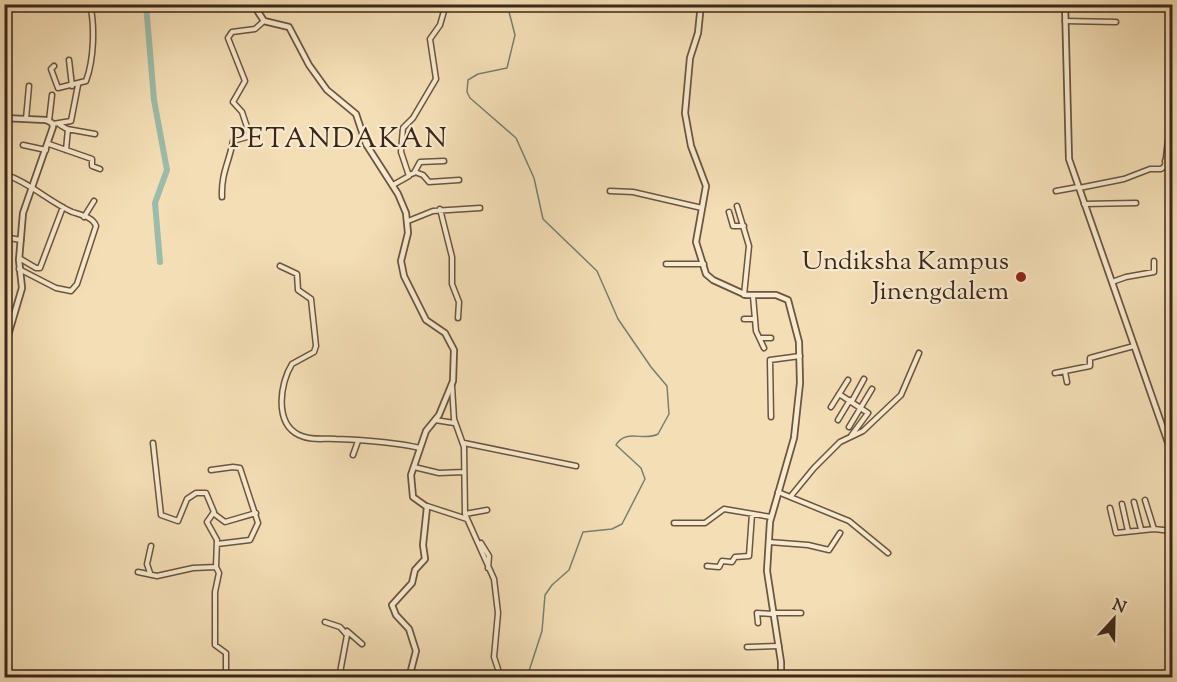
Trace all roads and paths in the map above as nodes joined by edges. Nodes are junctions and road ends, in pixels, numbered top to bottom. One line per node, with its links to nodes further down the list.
1 (90, 4): 11 (street)
2 (253, 4): 6 (street)
3 (446, 4): 32 (street)
4 (701, 4): 46 (street)
5 (1065, 4): 7 (street)
6 (264, 21): 34 (street); 39 (street)
7 (1065, 21): 8 (street); 36 (street)
8 (1116, 22)
9 (69, 60): 13 (street)
10 (54, 66): 13 (street)
11 (78, 85): 13 (street); 18 (street)
12 (29, 86): 16 (street)
13 (72, 86)
14 (52, 95): 17 (street)
15 (4, 118): 16 (street)
16 (26, 119): 17 (street)
17 (51, 123): 18 (street); 23 (street)
18 (60, 124): 19 (street)
19 (68, 129): 21 (street); 25 (street)
20 (1173, 132): 24 (street)
21 (95, 134)
22 (23, 145): 23 (street)
23 (48, 147): 25 (street); 35 (street)
24 (1170, 147): 27 (street)
25 (66, 150): 29 (street)
26 (444, 161): 30 (street)
27 (1166, 161): 28 (street); 36 (street)
28 (1173, 162)
29 (100, 169)
30 (415, 172): 32 (street); 33 (street)
31 (4, 174): 35 (street)
32 (409, 175): 34 (street)
33 (459, 180)
34 (393, 185): 50 (street)
35 (32, 188): 44 (street); 53 (street)
36 (1078, 188): 38 (street); 42 (street)
37 (610, 191): 46 (street)
38 (1056, 191)
39 (222, 197)
40 (94, 201): 49 (street)
41 (1136, 203): 42 (street)
42 (1083, 204): 60 (street)
43 (737, 206): 51 (street)
44 (63, 207): 49 (street); 54 (street)
45 (480, 208): 47 (street)
46 (702, 208): 57 (street)
47 (440, 209): 50 (street); 63 (street)
48 (729, 212): 51 (street)
49 (84, 217): 59 (street)
50 (408, 221): 78 (street)
51 (744, 226): 61 (street)
52 (4, 237): 53 (street)
53 (21, 240): 54 (street)
54 (19, 258): 59 (street)
55 (1154, 261): 60 (street)
56 (666, 264): 57 (street)
57 (705, 264): 61 (street)
58 (280, 266): 90 (street)
59 (19, 269): 70 (street)
60 (1111, 283): 68 (street)
61 (744, 295): 62 (street)
62 (753, 296): 64 (street); 72 (street)
63 (458, 318)
64 (755, 319): 65 (street); 66 (street)
65 (744, 320)
66 (760, 338): 67 (street); 69 (street)
67 (771, 338)
68 (1134, 346): 73 (street); 94 (street)
69 (764, 348)
70 (4, 350)
71 (919, 353): 89 (street)
72 (800, 356): 84 (street); 100 (street)
73 (1065, 372): 74 (street); 77 (street)
74 (1055, 374)
75 (864, 379): 81 (street)
76 (848, 380): 80 (street)
77 (1067, 382)
78 (452, 386): 85 (street); 87 (street)
79 (872, 389): 83 (street)
80 (839, 393): 81 (street); 82 (street)
81 (851, 401): 83 (street); 86 (street)
82 (831, 407)
83 (861, 407): 88 (street); 89 (street)
84 (771, 417)
85 (435, 420): 87 (street); 93 (street)
86 (838, 420)
87 (454, 423): 91 (street)
88 (849, 428)
89 (850, 437): 101 (street)
90 (358, 441): 93 (street); 95 (street)
91 (464, 442): 96 (street); 99 (street)
92 (153, 443): 108 (street)
93 (421, 449): 97 (street)
94 (1173, 454)
95 (353, 455)
96 (576, 466)
97 (414, 467): 99 (street); 105 (street)
98 (211, 470): 109 (street)
99 (464, 472): 111 (street)
100 (778, 492): 101 (street); 112 (street)
101 (791, 496): 122 (street)
102 (1145, 500): 115 (street)
103 (1134, 502): 114 (street)
104 (1122, 504): 116 (street)
105 (426, 506): 111 (street); 137 (street)
106 (1110, 508): 116 (street)
107 (487, 510): 111 (street)
108 (213, 513): 109 (street); 120 (street)
109 (256, 513): 120 (street)
110 (752, 514): 112 (street); 113 (street); 123 (street)
111 (466, 516): 138 (street)
112 (771, 517): 119 (street)
113 (674, 523)
114 (1141, 529): 115 (street); 116 (street)
115 (1154, 529): 117 (street)
116 (1128, 531)
117 (1173, 531)
118 (840, 533): 119 (street)
119 (769, 543): 127 (street)
120 (217, 544): 124 (street)
121 (151, 546): 126 (street)
122 (888, 553)
123 (707, 566)
124 (216, 567): 126 (street); 135 (street)
125 (138, 572): 126 (street)
126 (150, 574)
127 (772, 613): 128 (street); 130 (street); 133 (street)
128 (801, 613)
129 (325, 622): 131 (street)
130 (758, 623)
131 (346, 631): 132 (street); 136 (street)
132 (362, 644)
133 (779, 646): 134 (street); 139 (street)
134 (747, 647)
135 (226, 678)
136 (339, 678)
137 (409, 678)
138 (501, 678)
139 (780, 678)

